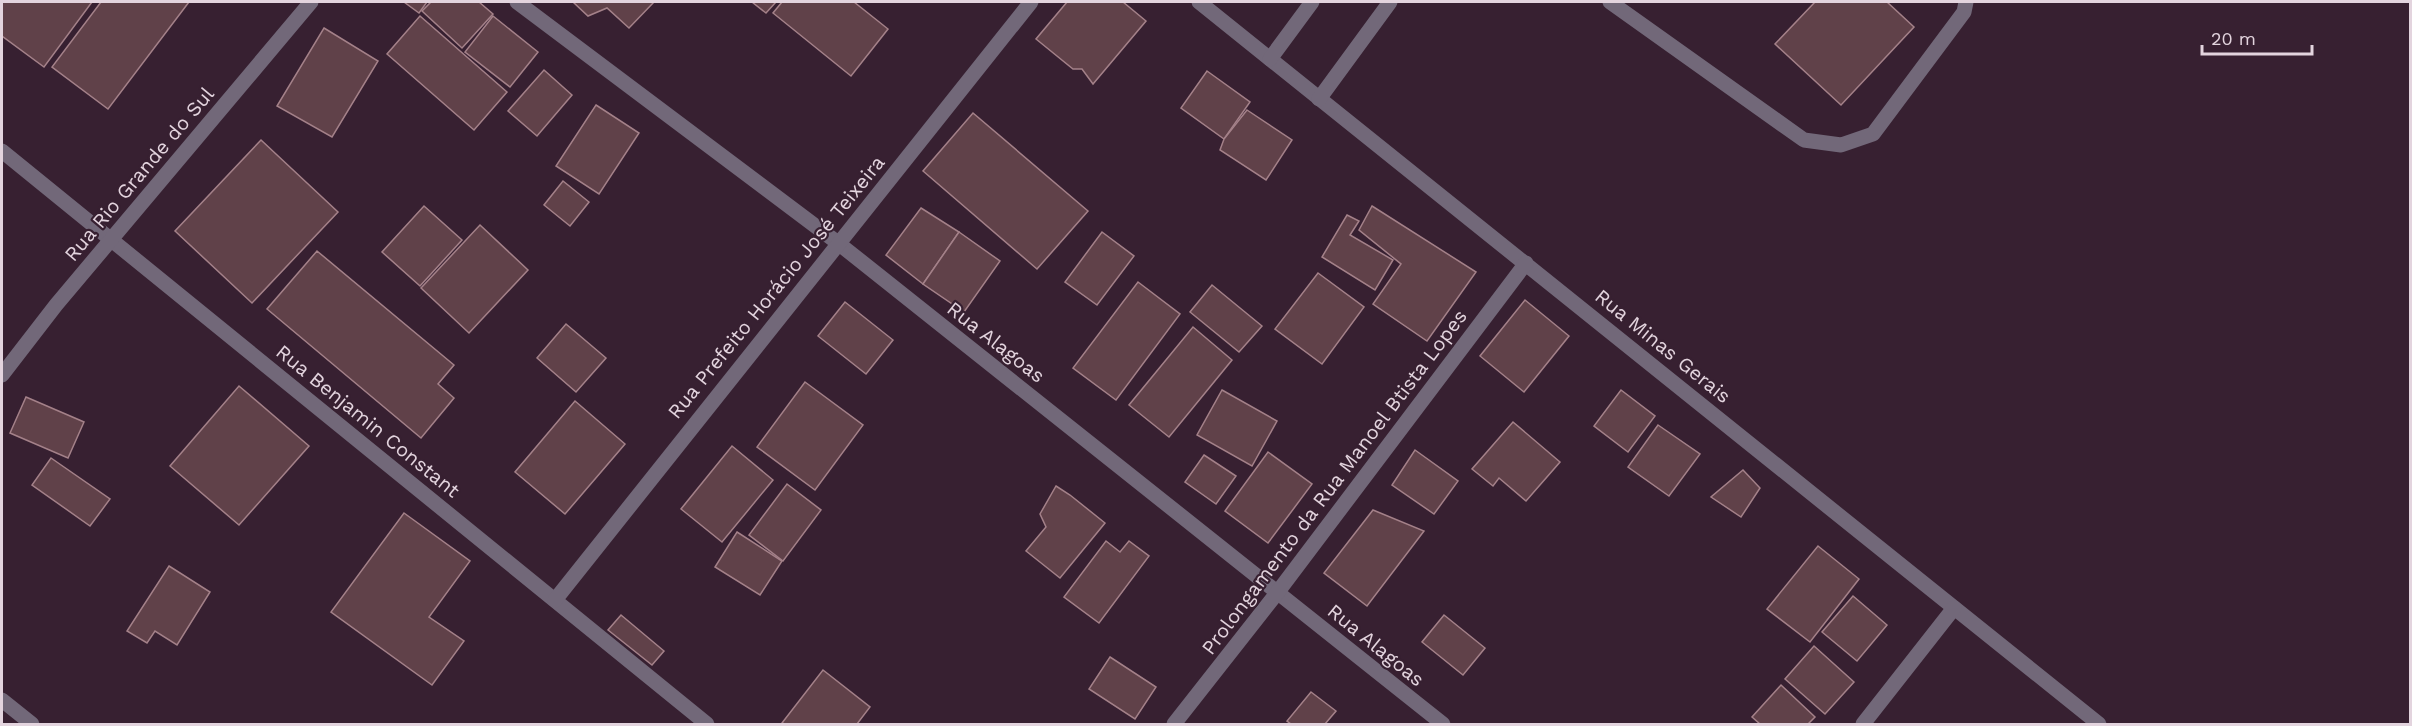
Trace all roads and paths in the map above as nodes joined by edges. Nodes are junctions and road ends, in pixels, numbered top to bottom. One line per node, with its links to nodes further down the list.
1 (311, 2): 12 (street, Rua Rio Grande do Sul)
2 (517, 2): 13 (street, Rua Alagoas)
3 (1031, 2): 13 (street, Rua Prefeito Horácio José Teixeira)
4 (1199, 2): 9 (street, Rua Minas Gerais)
5 (1312, 2): 9 (street)
6 (1390, 2): 10 (street)
7 (1610, 2): 8 (street)
8 (1966, 2)
9 (1270, 60): 10 (street, Rua Minas Gerais)
10 (1319, 99): 14 (street, Rua Minas Gerais)
11 (2, 152): 12 (street, Rua Benjamin Constant)
12 (111, 240): 15 (street, Rua Rio Grande do Sul); 17 (street, Rua Benjamin Constant)
13 (838, 243): 16 (street, Rua Alagoas); 17 (street, Rua Prefeito Horácio José Teixeira)
14 (1526, 263): 16 (street, Prolongamento da Rua Manoel Btista Lopes); 18 (street, Rua Minas Gerais)
15 (2, 375)
16 (1277, 593): 22 (street, Prolongamento da Rua Manoel Btista Lopes); 23 (street, Rua Alagoas)
17 (555, 600): 21 (street, Rua Benjamin Constant)
18 (1954, 608): 24 (street); 25 (street, Rua Minas Gerais)
19 (2, 700): 20 (street)
20 (32, 724)
21 (707, 724)
22 (1174, 724)
23 (1443, 724)
24 (1863, 724)
25 (2099, 724)

